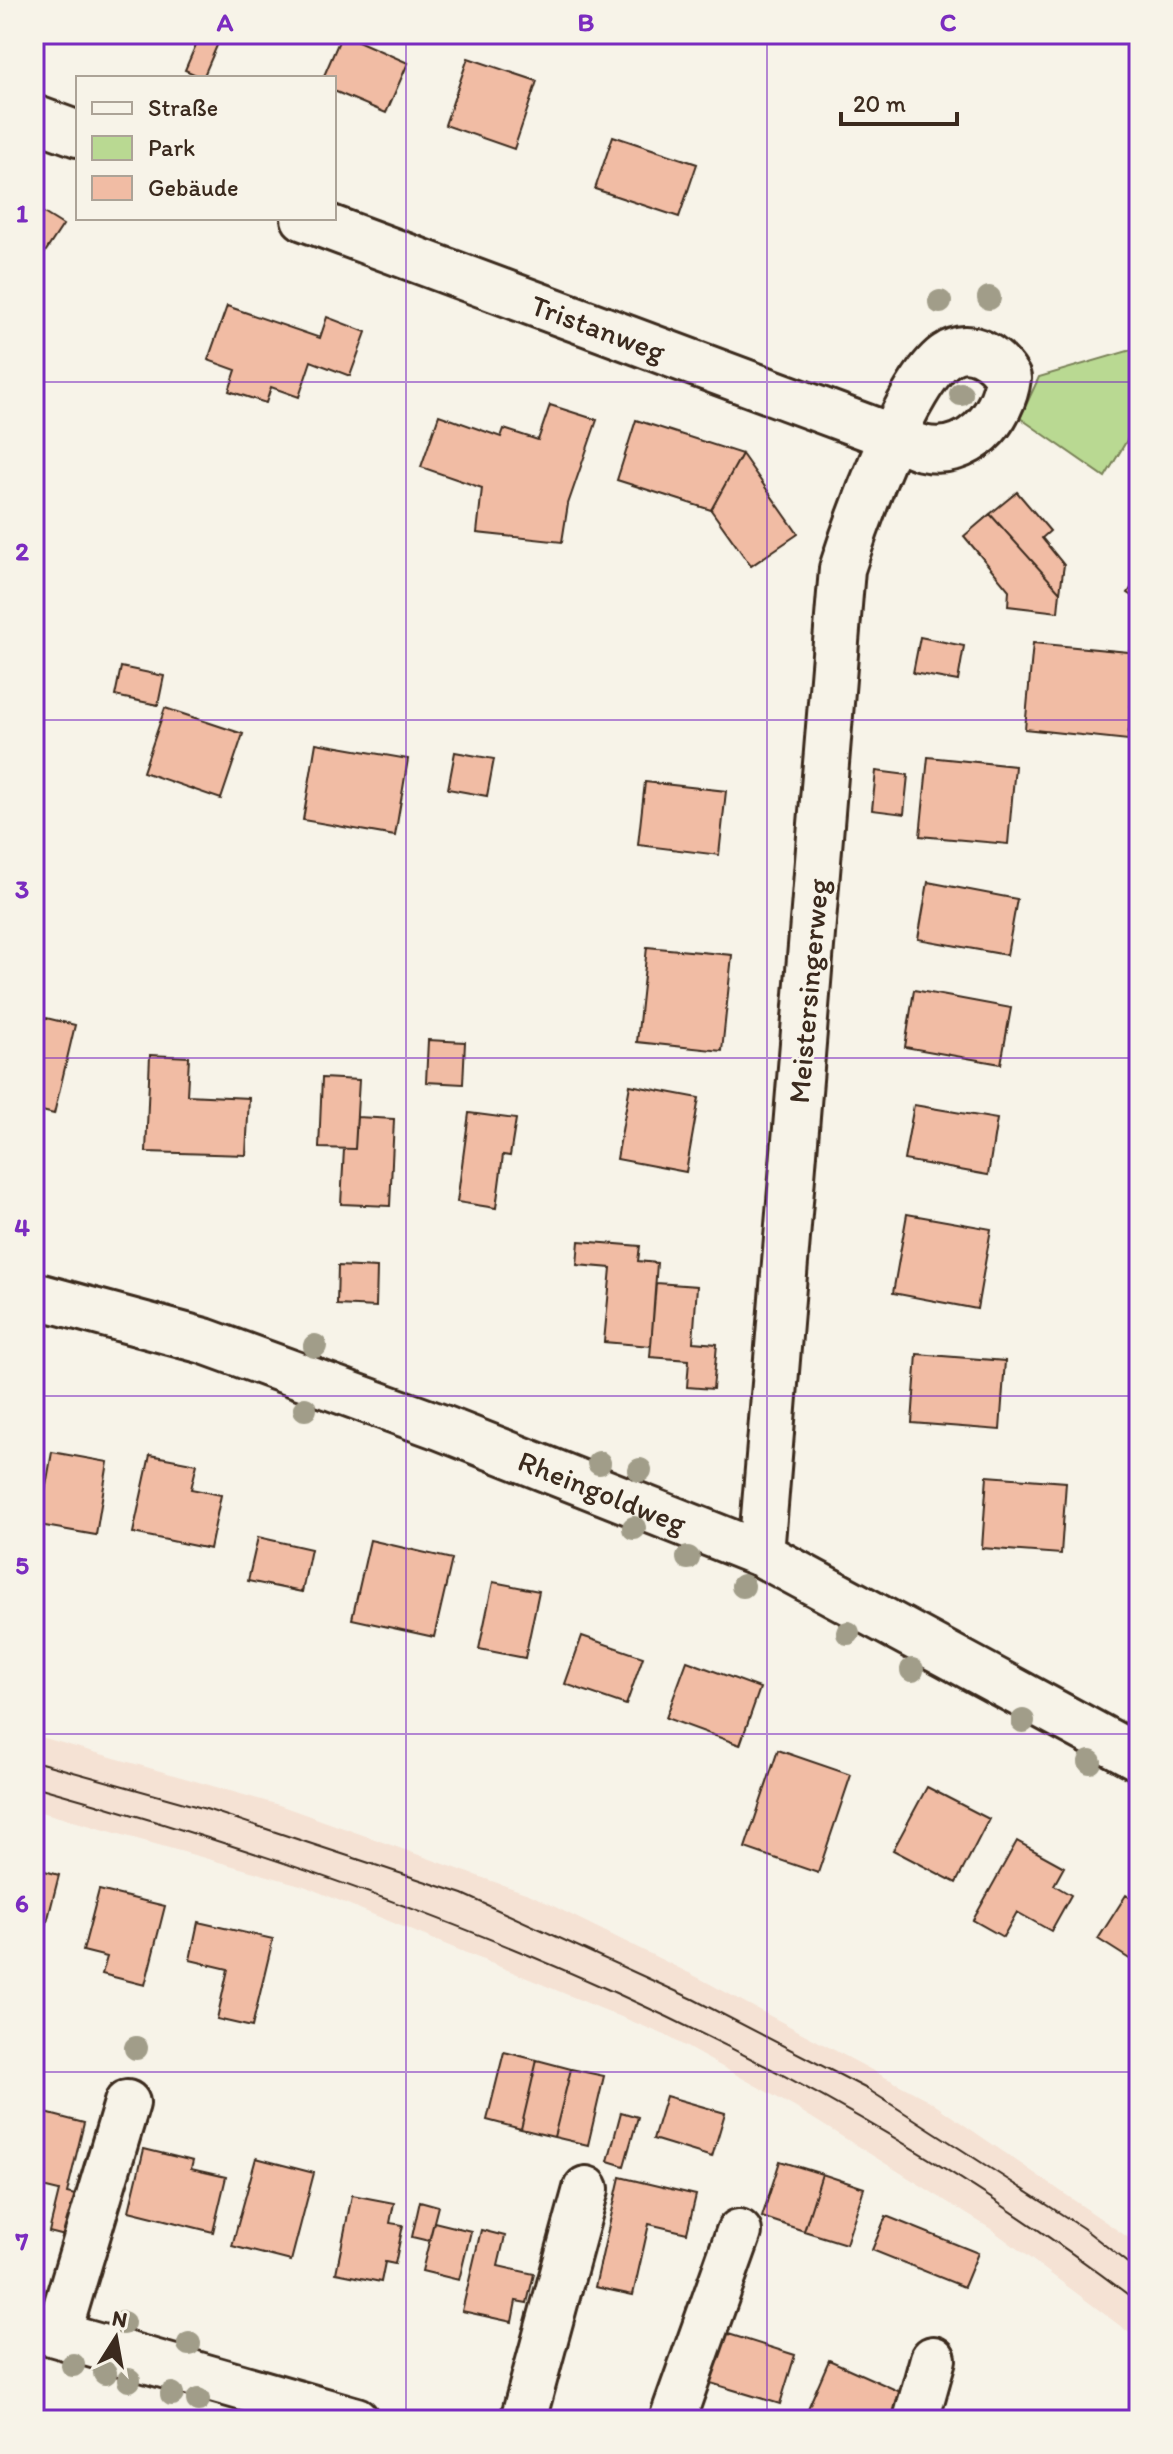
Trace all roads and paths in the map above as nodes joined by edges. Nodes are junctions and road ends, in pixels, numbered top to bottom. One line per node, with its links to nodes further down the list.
1 (34, 118): 2 (street)
2 (76, 133)
3 (309, 220): 4 (street, Tristanweg)
4 (893, 437): 6 (street, Meistersingerweg)
5 (34, 1295): 6 (street, Rheingoldweg)
6 (761, 1554): 7 (street, Rheingoldweg)
7 (1139, 1758)
8 (127, 2103): 11 (street)
9 (586, 2189): 14 (street)
10 (739, 2232): 15 (street)
11 (46, 2331): 13 (street)
12 (933, 2359): 16 (street)
13 (356, 2420)
14 (523, 2420)
15 (672, 2420)
16 (916, 2420)

